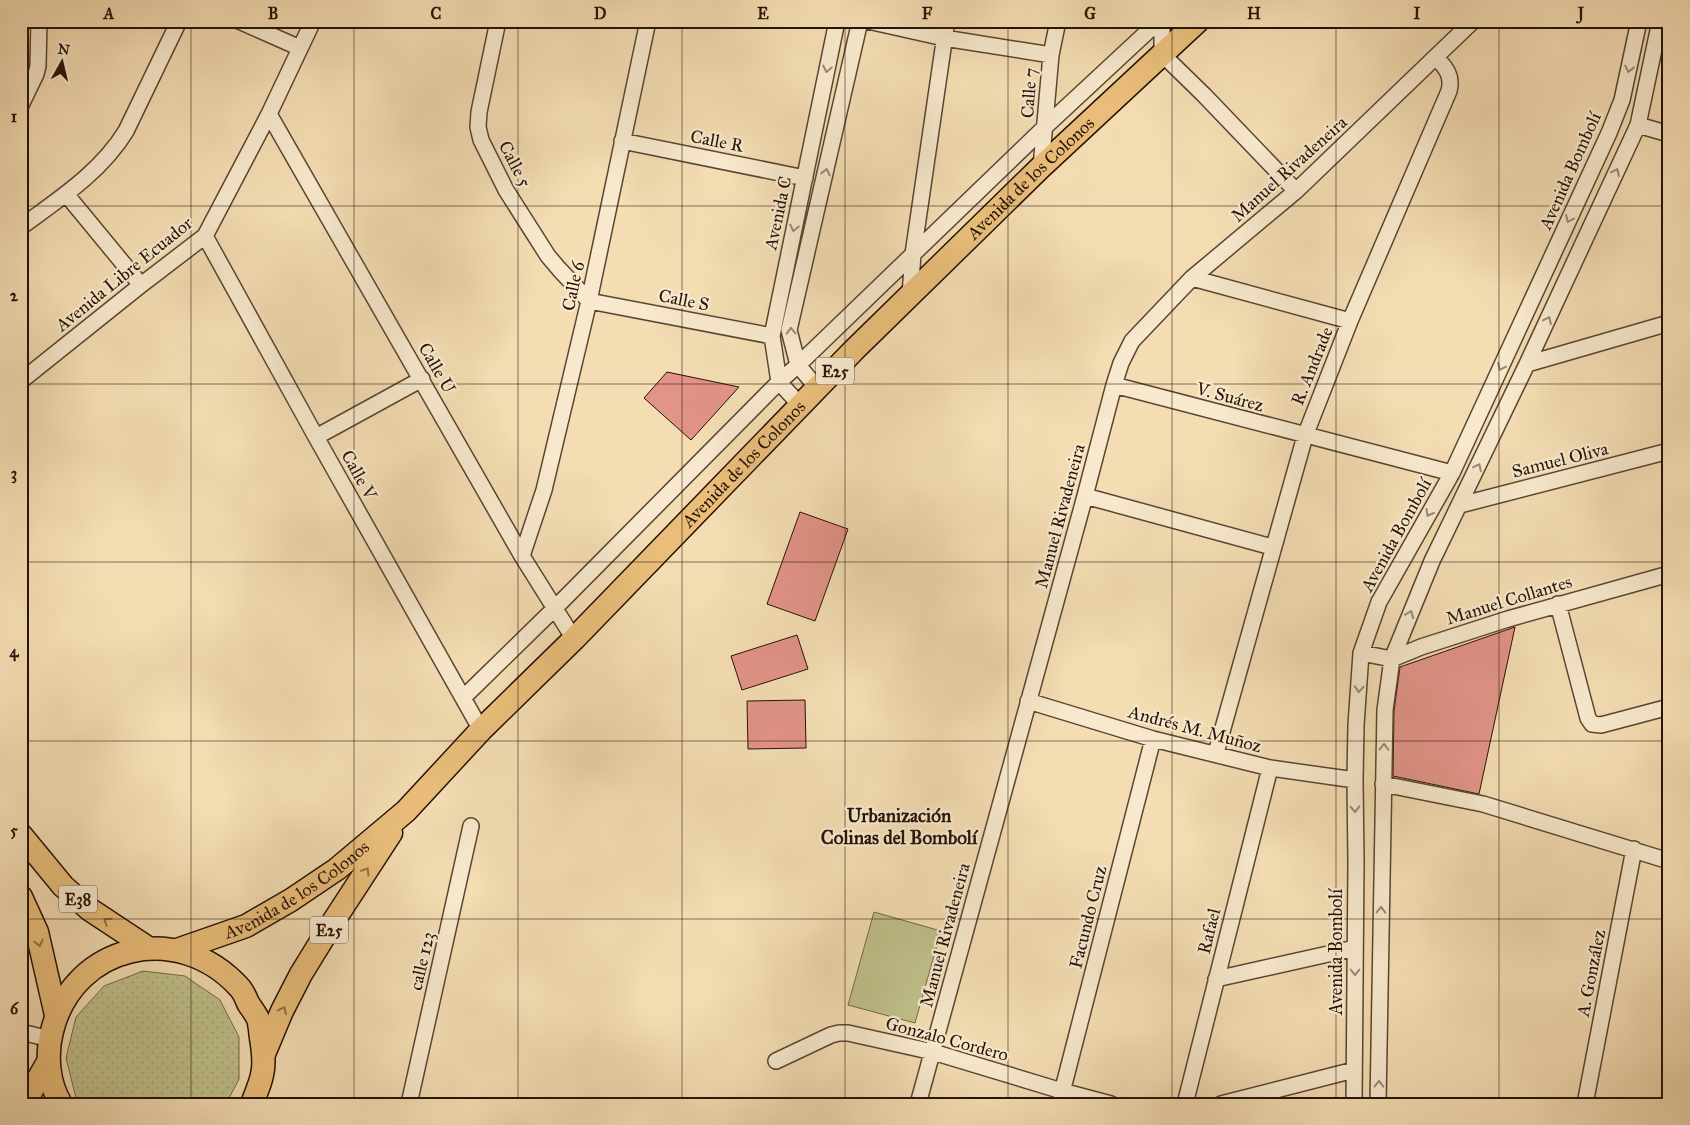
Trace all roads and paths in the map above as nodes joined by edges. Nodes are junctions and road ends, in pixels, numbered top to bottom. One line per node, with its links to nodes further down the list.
1 (39, 21): 22 (street)
2 (179, 21): 31 (street)
3 (240, 21): 18 (street)
4 (313, 21): 18 (street, Avenida Libre Ecuador)
5 (498, 21): 38 (street, Calle 5)
6 (648, 21): 27 (street, Calle 6)
7 (837, 21): 29 (street, Avenida C, one-way to 29)
8 (860, 21): 43 (street, Avenida C, one-way to 8)
9 (868, 21): 17 (street)
10 (947, 21): 17 (street)
11 (1058, 21): 20 (street, Calle 7)
12 (1161, 21): 19 (street); 25 (street)
13 (1198, 21): 19 (highway, Avenida de los Colonos / E25)
14 (1473, 21): 21 (street)
15 (1639, 21): 53 (street, Avenida Bombolí, one-way to 53)
16 (1660, 22): 24 (street)
17 (944, 38): 20 (street); 34 (street)
18 (300, 48): 23 (street, Avenida Libre Ecuador)
19 (1162, 54): 28 (highway, Avenida de los Colonos / E25); 30 (street)
20 (1051, 55): 25 (street, Calle 7)
21 (1436, 57): 30 (street, Manuel Rivadeneira); 39 (street, R. Andrade)
22 (21, 105)
23 (269, 114): 33 (street, Avenida Libre Ecuador); 44 (street, Calle U)
24 (1638, 125): 26 (street); 42 (street, one-way to 24)
25 (1046, 126): 28 (street, Calle 7); 34 (street)
26 (1669, 134)
27 (622, 141): 29 (street, Calle R); 38 (street, Calle 6)
28 (1041, 167): 37 (highway, Avenida de los Colonos / E25)
29 (805, 178): 41 (street, Avenida C, one-way to 41)
30 (1296, 191): 35 (street, Manuel Rivadeneira)
31 (66, 194): 32 (street); 36 (street)
32 (21, 227)
33 (205, 236): 36 (street, Avenida Libre Ecuador); 50 (street, Calle V)
34 (913, 254): 37 (street); 43 (street)
35 (1192, 278): 39 (street); 47 (street, Manuel Rivadeneira)
36 (141, 285): 45 (street, Avenida Libre Ecuador)
37 (910, 295): 48 (highway, Avenida de los Colonos / E25)
38 (589, 301): 41 (street, Calle S); 57 (street, Calle 6)
39 (1350, 321): 51 (street, R. Andrade)
40 (1669, 323): 42 (street)
41 (772, 336): 46 (street, Avenida C)
42 (1527, 364): 55 (street, one-way to 42)
43 (798, 365): 46 (street); 48 (street, Avenida C)
44 (422, 379): 50 (street); 57 (street, Calle U)
45 (21, 381)
46 (779, 382): 49 (street); 60 (street)
47 (1114, 385): 51 (street, V. Suárez); 54 (street, Manuel Rivadeneira)
48 (818, 389): 49 (highway, Avenida de los Colonos / E25)
49 (801, 406): 61 (highway, Avenida de los Colonos / E25)
50 (316, 436): 64 (street, Calle V)
51 (1305, 436): 53 (street, V. Suárez); 56 (street, R. Andrade)
52 (1669, 451): 55 (street, Samuel Oliva)
53 (1452, 473): 62 (street, Avenida Bombolí, one-way to 62)
54 (1085, 496): 56 (street); 65 (street, Manuel Rivadeneira)
55 (1460, 505): 63 (street, one-way to 55)
56 (1272, 547): 69 (street, R. Andrade)
57 (522, 556): 60 (street, Calle U)
58 (1669, 574): 59 (street, Manuel Collantes)
59 (1558, 604): 63 (street, Manuel Collantes); 66 (street)
60 (555, 608): 61 (street, Calle U); 64 (street)
61 (574, 639): 67 (highway, Avenida de los Colonos / E25)
62 (1361, 653): 63 (street); 71 (street, Avenida Bombolí, one-way to 71)
63 (1392, 659): 72 (street, one-way to 63)
64 (463, 698): 67 (street, Calle V)
65 (1028, 701): 68 (street, Andrés M. Muñoz); 86 (street, Manuel Rivadeneira)
66 (1669, 707)
67 (481, 730): 73 (highway, Avenida de los Colonos / E25)
68 (1153, 738): 69 (street, Andrés M. Muñoz); 91 (street, Facundo Cruz)
69 (1216, 753): 70 (street, Andrés M. Muñoz)
70 (1270, 768): 71 (street, Andrés M. Muñoz); 82 (street, Rafael)
71 (1355, 780): 80 (street, Avenida Bombolí, one-way to 80)
72 (1383, 784): 76 (street); 101 (street, one-way to 72)
73 (406, 811): 81 (highway, Avenida de los Colonos / E25); 87 (highway, Avenida de los Colonos / E25, one-way to 73)
74 (471, 826): 95 (street, calle 123)
75 (21, 835): 79 (highway, E38, one-way to 75)
76 (1634, 849): 77 (street); 102 (street, A. González)
77 (1669, 861)
78 (21, 897): 83 (highway, one-way to 83)
79 (148, 948): 81 (highway, E25); 83 (highway, E25)
80 (1355, 948): 82 (street); 90 (street, Avenida Bombolí, one-way to 90)
81 (178, 950): 87 (highway, E25)
82 (1216, 979): 98 (street, Rafael)
83 (56, 1015): 85 (highway, E25)
84 (21, 1032): 85 (street)
85 (50, 1039): 89 (highway, E25)
86 (932, 1052): 88 (street, Gonzalo Cordero); 91 (street, Gonzalo Cordero); 96 (street, Manuel Rivadeneira)
87 (264, 1055): 94 (highway, E25)
88 (776, 1061)
89 (48, 1062): 92 (highway, E25); 93 (highway, E25)
90 (1354, 1070): 99 (street); 100 (street, Avenida Bombolí)
91 (1061, 1097): 97 (street, Gonzalo Cordero)
92 (24, 1104)
93 (61, 1104)
94 (252, 1104)
95 (409, 1104)
96 (918, 1104)
97 (1111, 1104)
98 (1185, 1104)
99 (1221, 1104)
100 (1354, 1104)
101 (1378, 1104)
102 (1585, 1104)

